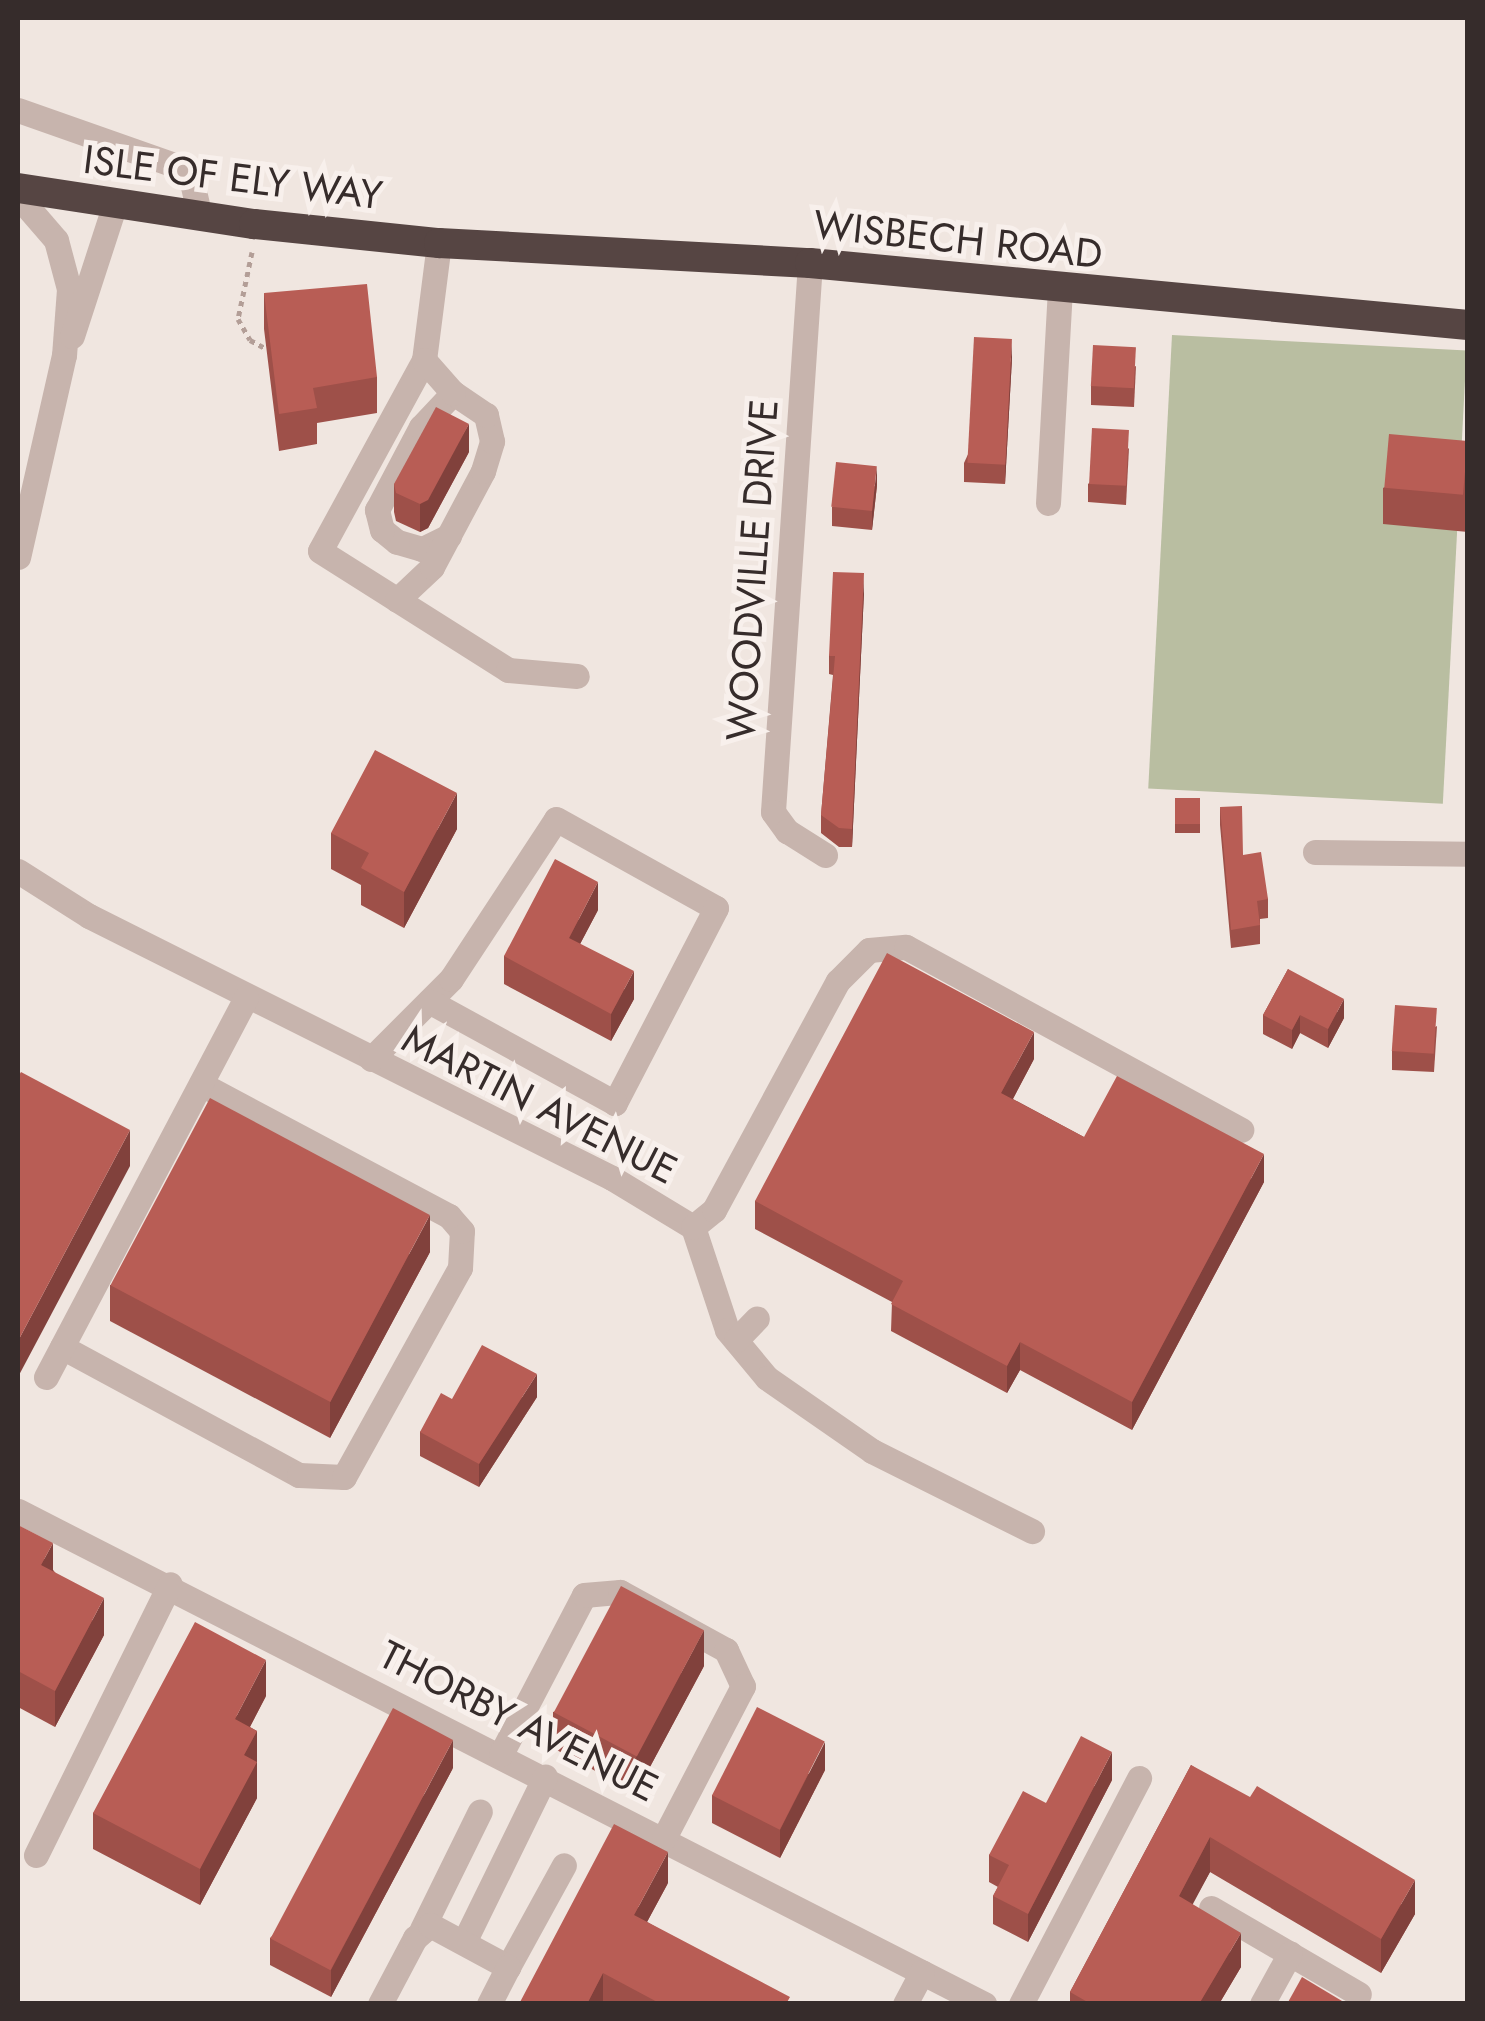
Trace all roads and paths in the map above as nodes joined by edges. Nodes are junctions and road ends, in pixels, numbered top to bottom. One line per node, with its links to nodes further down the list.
1 (18, 110): 5 (street)
2 (18, 188): 4 (highway, ISLE OF ELY WAY)
3 (18, 196): 12 (street)
4 (114, 204): 5 (highway, ISLE OF ELY WAY); 12 (street)
5 (200, 217): 6 (highway, ISLE OF ELY WAY)
6 (254, 224): 7 (highway, ISLE OF ELY WAY); 11 (path)
7 (440, 242): 8 (highway, WISBECH ROAD); 13 (street)
8 (810, 264): 9 (highway, WISBECH ROAD); 22 (street, WOODVILLE DRIVE)
9 (1060, 289): 10 (highway, WISBECH ROAD); 15 (street)
10 (1468, 325)
11 (266, 349)
12 (64, 355): 17 (street)
13 (424, 360): 14 (street); 18 (street)
14 (454, 393): 16 (street); 16 (street)
15 (1048, 504)
16 (449, 536): 18 (street)
17 (18, 557)
18 (397, 600): 19 (street)
19 (577, 676)
20 (1316, 852): 21 (street)
21 (1468, 854)
22 (825, 855)
23 (23, 878): 24 (street, MARTIN AVENUE)
24 (246, 997): 26 (street, MARTIN AVENUE); 27 (street)
25 (429, 1001): 25 (street); 26 (street)
26 (371, 1059): 29 (street, MARTIN AVENUE)
27 (201, 1084): 32 (street); 32 (street)
28 (1241, 1130): 29 (street)
29 (692, 1226): 31 (street, MARTIN AVENUE)
30 (758, 1318): 31 (street)
31 (736, 1340): 35 (street, MARTIN AVENUE)
32 (62, 1347): 33 (street)
33 (46, 1378)
34 (18, 1511): 36 (street, THORBY AVENUE)
35 (1032, 1532)
36 (170, 1584): 37 (street, THORBY AVENUE); 42 (street)
37 (500, 1754): 38 (street, THORBY AVENUE); 41 (street)
38 (545, 1777): 41 (street, THORBY AVENUE); 46 (street)
39 (1139, 1778): 55 (street)
40 (480, 1811): 45 (street)
41 (664, 1838): 49 (street, THORBY AVENUE)
42 (36, 1855)
43 (564, 1865): 48 (street)
44 (1211, 1908): 47 (street)
45 (422, 1929): 46 (street); 51 (street)
46 (465, 1940): 48 (street)
47 (1290, 1953): 50 (street); 56 (street)
48 (508, 1967): 52 (street)
49 (922, 1972): 53 (street); 54 (street, THORBY AVENUE)
50 (1359, 1994)
51 (380, 2004)
52 (489, 2004)
53 (905, 2004)
54 (984, 2004)
55 (1021, 2004)
56 (1262, 2004)

